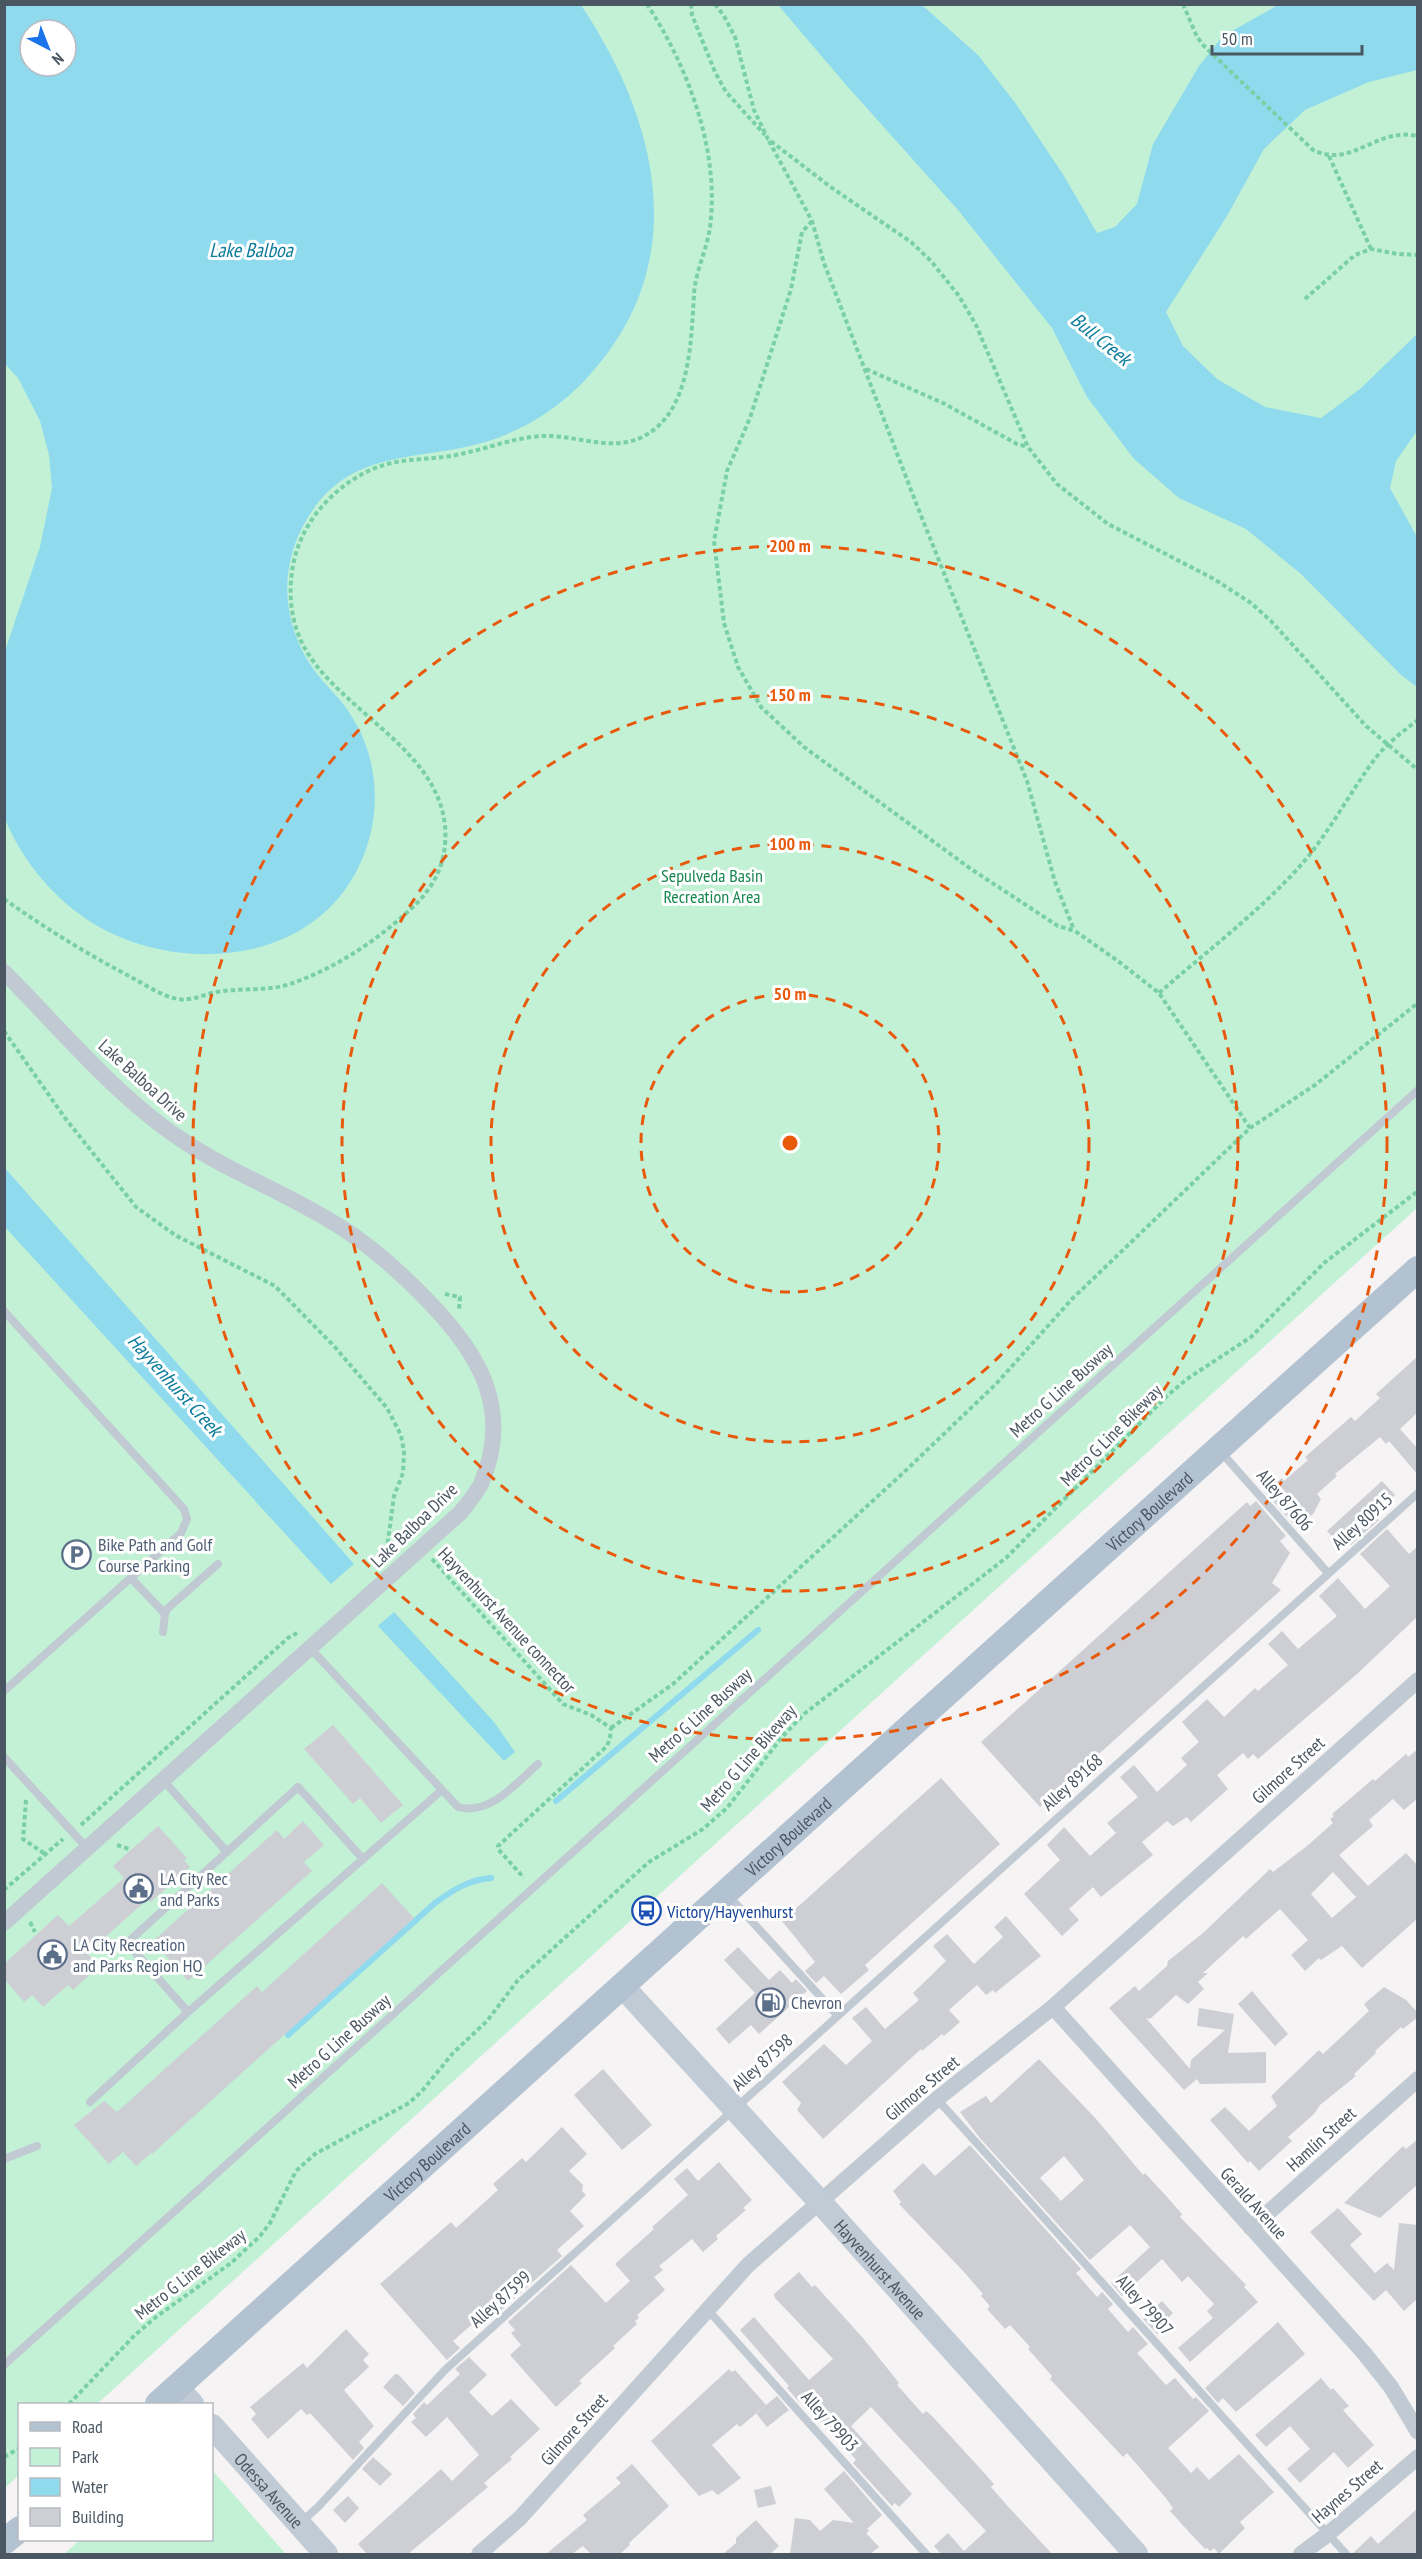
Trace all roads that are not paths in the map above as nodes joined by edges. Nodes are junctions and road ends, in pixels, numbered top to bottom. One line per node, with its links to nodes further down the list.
1 (4, 972): 12 (street, Lake Balboa Drive)
2 (1418, 1090): 37 (lane, Metro G Line Busway)
3 (1418, 1269): 5 (main road, Victory Boulevard)
4 (4, 1311): 9 (lane)
5 (1218, 1448): 8 (lane, Alley 87606); 22 (main road, Victory Boulevard)
6 (1418, 1493): 8 (lane, Alley 80915)
7 (218, 1564): 10 (lane)
8 (1328, 1573): 27 (lane, Alley 89168)
9 (131, 1578): 10 (lane); 14 (lane)
10 (165, 1614): 11 (lane)
11 (163, 1632)
12 (311, 1648): 17 (street, Lake Balboa Drive); 18 (lane)
13 (1418, 1680): 25 (street, Gilmore Street)
14 (4, 1691)
15 (4, 1757): 19 (lane)
16 (538, 1764): 18 (lane)
17 (163, 1780): 19 (street, Lake Balboa Drive); 20 (lane)
18 (442, 1790): 21 (lane)
19 (87, 1848): 23 (street, Lake Balboa Drive)
20 (226, 1851): 21 (lane); 26 (lane)
21 (363, 1858): 26 (lane)
22 (726, 1893): 24 (main road, Victory Boulevard); 27 (lane)
23 (4, 1923)
24 (623, 1987): 31 (main road, Hayvenhurst Avenue); 38 (main road, Victory Boulevard)
25 (1053, 2007): 29 (street, Gilmore Street); 35 (street, Gerald Avenue)
26 (188, 2012): 30 (lane)
27 (838, 2016): 31 (lane, Alley 87598)
28 (1418, 2079): 35 (street, Hamlin Street)
29 (937, 2099): 34 (street, Gilmore Street); 44 (lane, Alley 79907)
30 (90, 2102)
31 (734, 2109): 34 (main road, Hayvenhurst Avenue); 42 (lane, Alley 87599)
32 (37, 2146): 33 (lane)
33 (4, 2159)
34 (821, 2203): 36 (street, Gilmore Street); 49 (main road, Hayvenhurst Avenue)
35 (1251, 2228): 40 (street, Gerald Avenue)
36 (708, 2310): 47 (street, Gilmore Street); 48 (lane, Alley 79903)
37 (4, 2365)
38 (175, 2399)
39 (213, 2427): 42 (main road, Odessa Avenue)
40 (1418, 2432)
41 (1418, 2457): 44 (street, Haynes Street)
42 (298, 2524): 46 (main road, Odessa Avenue)
43 (18, 2531): 45 (main road)
44 (1328, 2534): 50 (street, Haynes Street); 51 (lane, Alley 79907)
45 (4, 2542)
46 (326, 2554)
47 (479, 2554)
48 (927, 2554)
49 (1136, 2554)
50 (1301, 2554)
51 (1346, 2554)

